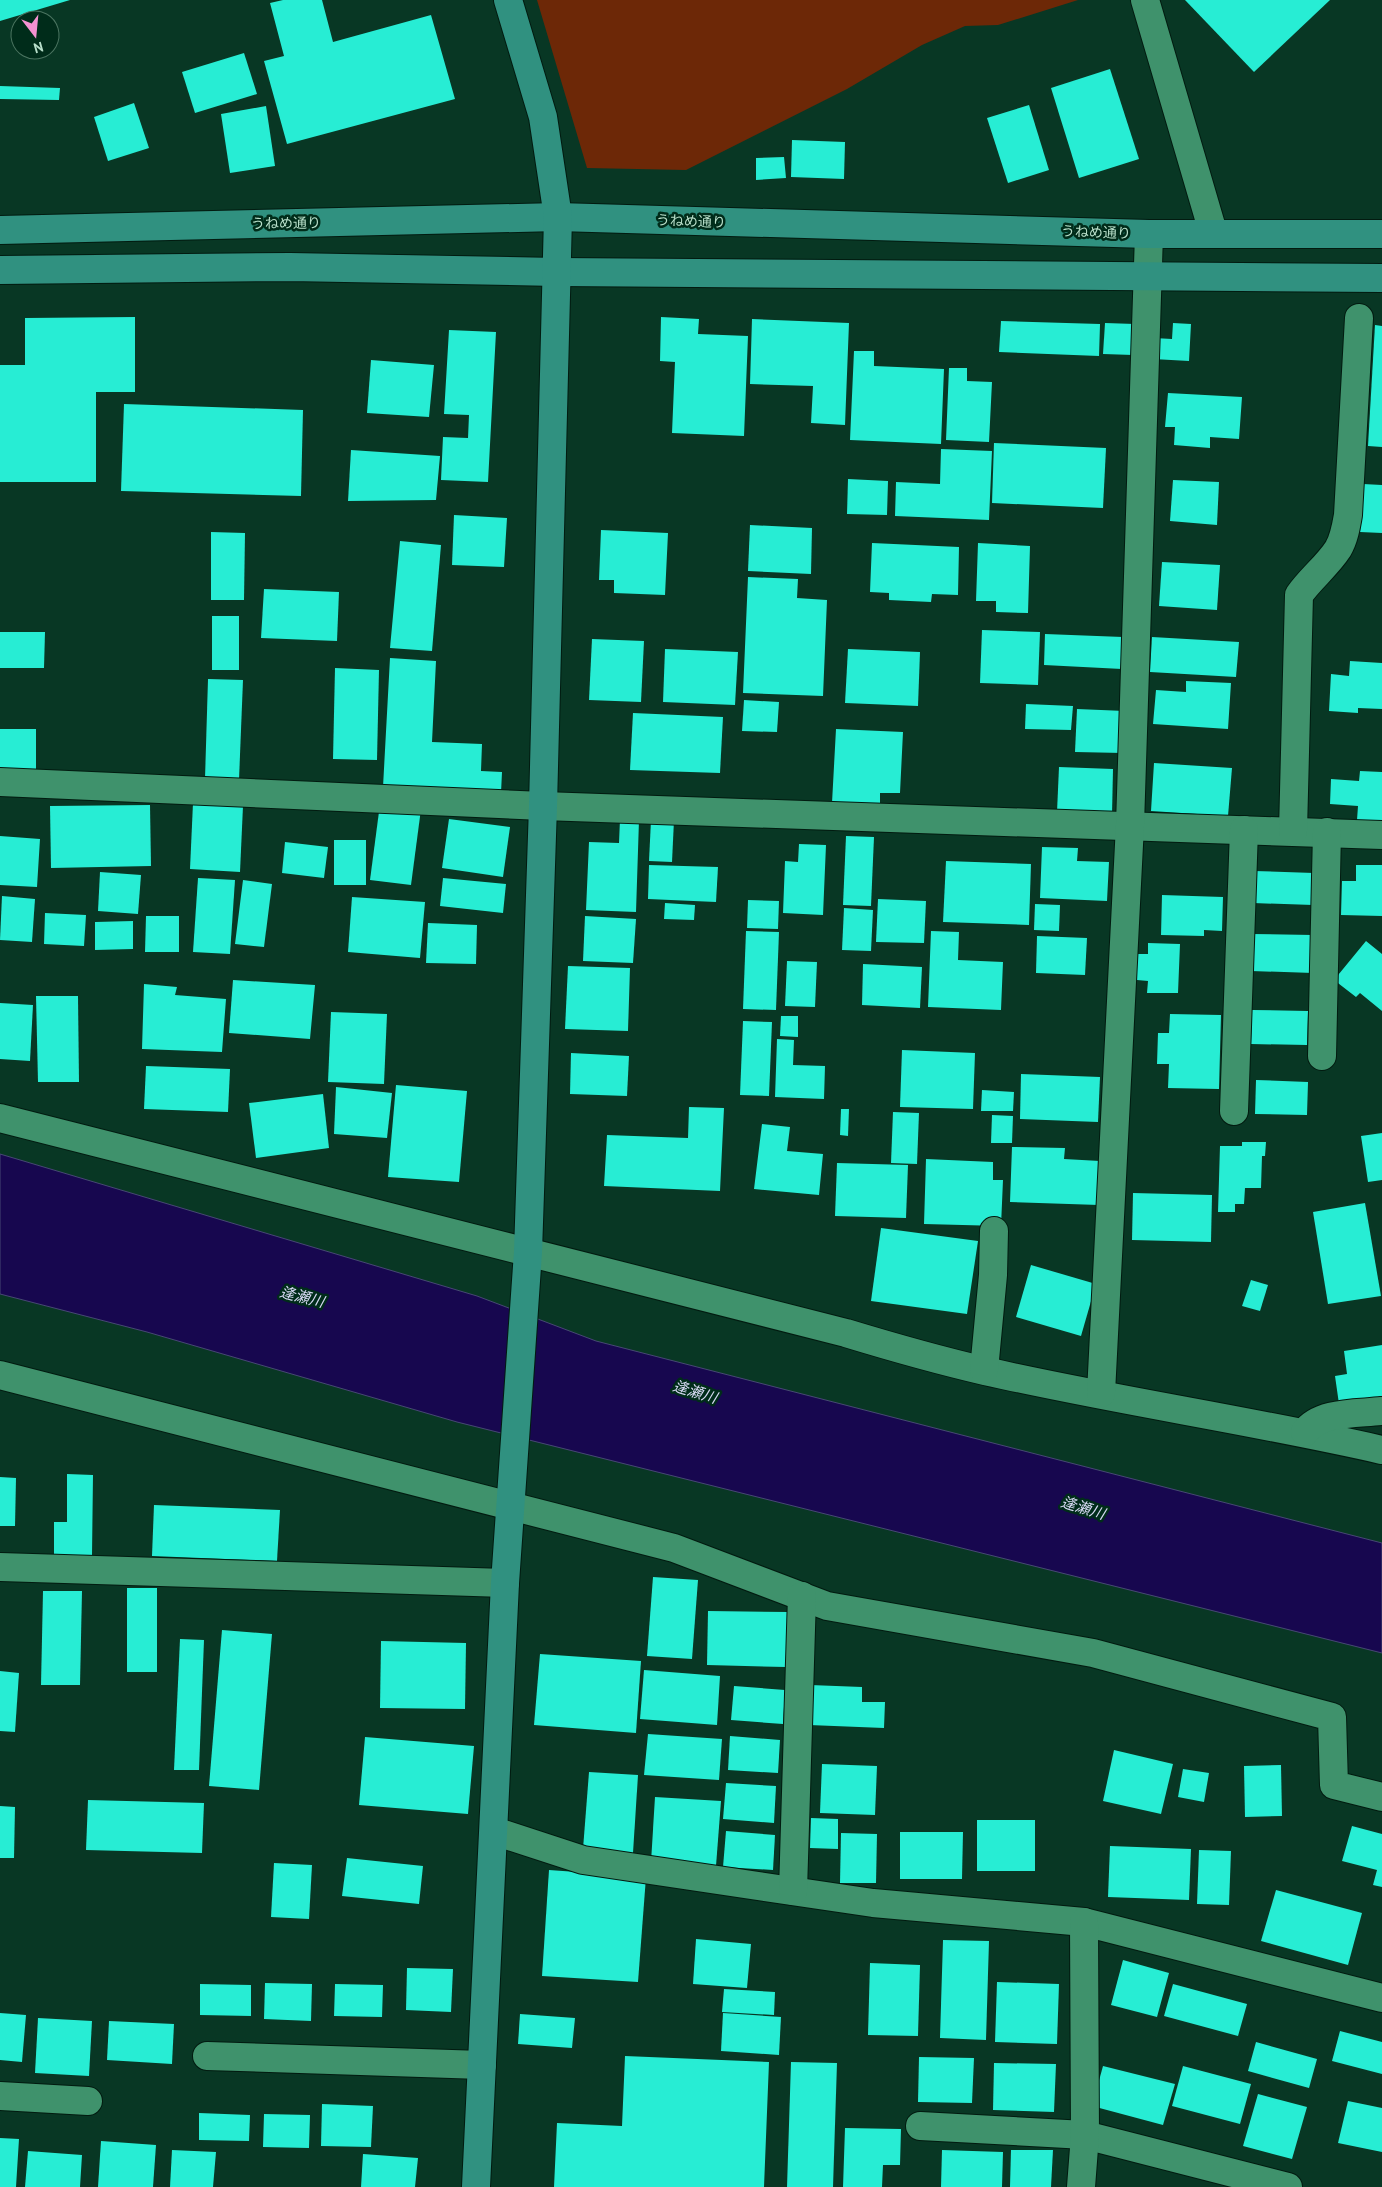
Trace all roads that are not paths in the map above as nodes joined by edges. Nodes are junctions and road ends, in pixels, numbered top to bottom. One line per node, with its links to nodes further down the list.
1 (508, 0): 3 (street)
2 (1145, 0): 5 (street)
3 (558, 217): 4 (street, うねめ通り); 6 (street, うねめ通り); 9 (street)
4 (0, 230)
5 (1213, 232): 6 (street, うねめ通り); 7 (street, うねめ通り)
6 (1149, 234): 10 (street)
7 (1382, 234)
8 (0, 270): 9 (street)
9 (557, 272): 10 (street); 14 (street)
10 (1146, 275): 11 (street); 15 (street)
11 (1382, 278)
12 (1359, 318): 17 (street)
13 (0, 782): 14 (street)
14 (544, 806): 15 (street); 24 (street)
15 (1130, 825): 16 (street); 27 (street)
16 (1244, 830): 17 (street); 21 (street)
17 (1293, 831): 18 (street)
18 (1327, 832): 19 (street); 20 (street)
19 (1382, 835)
20 (1322, 1056)
21 (1234, 1112)
22 (0, 1118): 24 (street)
23 (994, 1231): 25 (street)
24 (528, 1252): 25 (street); 31 (street)
25 (984, 1370): 27 (street)
26 (0, 1375): 31 (street)
27 (1101, 1393): 29 (street)
28 (1382, 1411): 29 (street)
29 (1305, 1432): 30 (street)
30 (1382, 1450)
31 (512, 1506): 33 (street); 34 (street)
32 (0, 1567): 33 (street)
33 (505, 1583): 36 (street)
34 (802, 1596): 35 (street); 37 (street)
35 (1382, 1797)
36 (494, 1831): 37 (street); 41 (street)
37 (794, 1891): 38 (street)
38 (1084, 1922): 39 (street); 45 (street)
39 (1382, 1998)
40 (207, 2056): 41 (street)
41 (482, 2065): 46 (street)
42 (0, 2096): 43 (street)
43 (88, 2101)
44 (920, 2126): 45 (street)
45 (1085, 2135): 47 (street); 48 (street)
46 (476, 2187)
47 (1081, 2187)
48 (1288, 2187)

